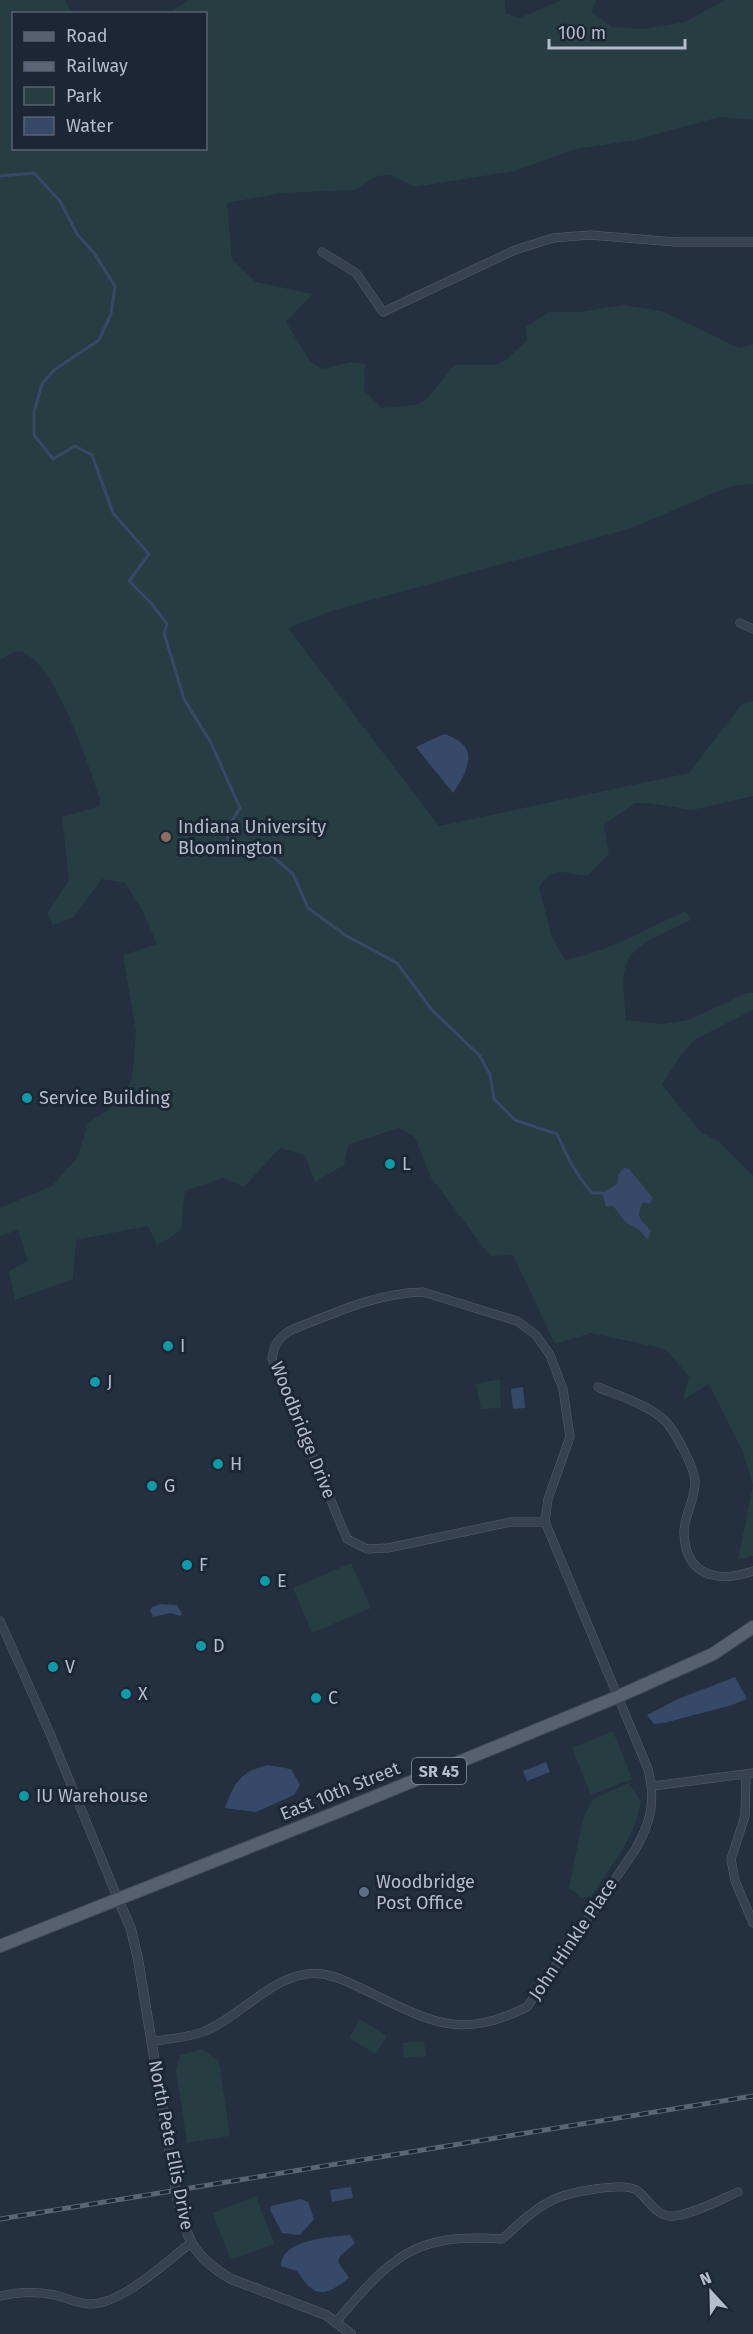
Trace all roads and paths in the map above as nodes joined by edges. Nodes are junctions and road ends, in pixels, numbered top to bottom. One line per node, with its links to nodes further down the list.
1 (753, 242): 2 (street)
2 (322, 252)
3 (740, 623): 4 (street)
4 (753, 629)
5 (598, 1387): 7 (street)
6 (545, 1522): 6 (street, Woodbridge Drive); 10 (street)
7 (753, 1571)
8 (0, 1621): 13 (street)
9 (753, 1627): 10 (main road, East 10th Street / SR 45)
10 (617, 1697): 12 (street, John Hinkle Place); 13 (main road, East 10th Street / SR 45)
11 (749, 1773): 12 (street); 14 (street)
12 (652, 1786): 16 (street, John Hinkle Place)
13 (118, 1899): 15 (main road, East 10th Street / SR 45); 16 (street, North Pete Ellis Drive)
14 (753, 1923)
15 (0, 1946)
16 (152, 2042): 18 (street, North Pete Ellis Drive)
17 (738, 2192): 20 (street)
18 (191, 2243): 19 (street); 20 (street, North Pete Ellis Drive)
19 (0, 2296)
20 (336, 2322): 21 (street, North Pete Ellis Drive)
21 (351, 2334)

